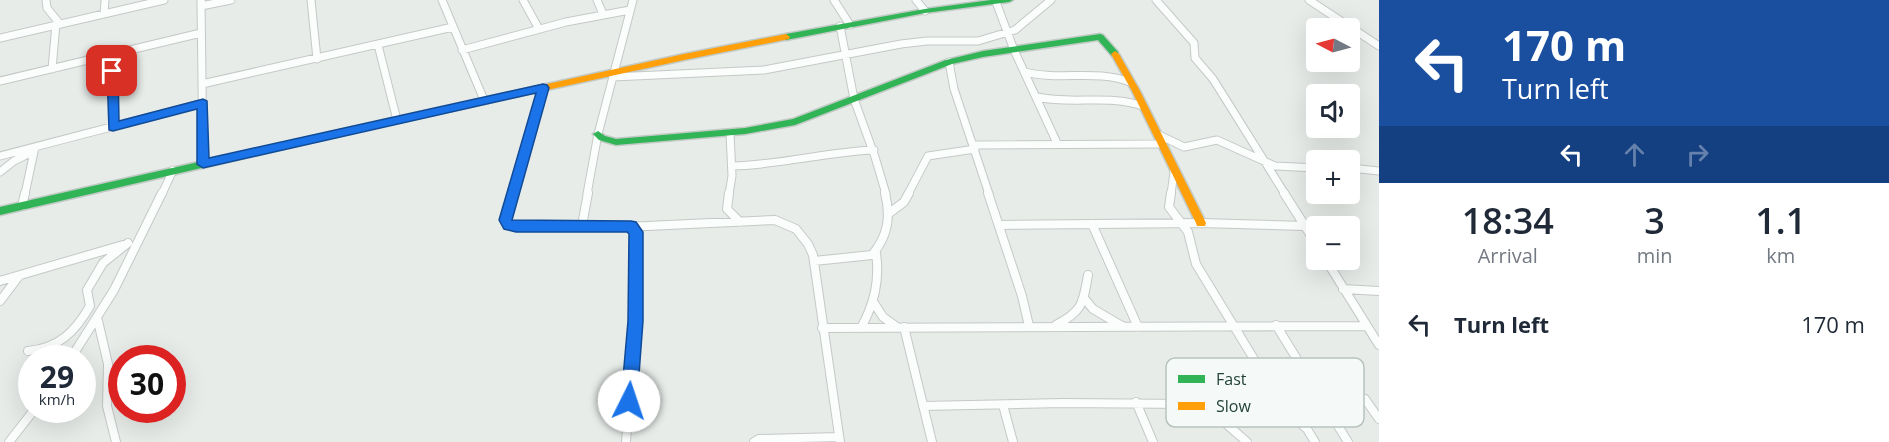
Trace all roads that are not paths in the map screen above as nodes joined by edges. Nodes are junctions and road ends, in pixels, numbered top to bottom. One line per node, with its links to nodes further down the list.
1 (46, 0): 23 (street)
2 (105, 0): 21 (street)
3 (164, 0): 21 (street)
4 (231, 0): 17 (street)
5 (311, 0): 36 (street)
6 (442, 0): 25 (street)
7 (523, 0): 26 (street)
8 (597, 0): 22 (street)
9 (633, 0): 19 (street)
10 (834, 0): 24 (street)
11 (916, 0): 20 (street)
12 (1009, 0): 16 (street)
13 (1051, 0): 28 (street)
14 (1156, 0): 60 (street)
15 (1309, 0): 18 (street)
16 (996, 1): 20 (street); 28 (street)
17 (201, 3): 27 (street)
18 (1316, 3): 31 (street)
19 (630, 10): 22 (street); 40 (street)
20 (925, 10): 24 (street)
21 (104, 14): 23 (street)
22 (603, 14): 26 (street)
23 (58, 24): 29 (street); 38 (street)
24 (845, 26): 34 (street); 40 (street)
25 (453, 27): 30 (street); 32 (street)
26 (539, 29): 32 (street)
27 (201, 33): 35 (street); 43 (street)
28 (1009, 34): 33 (street); 34 (street)
29 (0, 38)
30 (378, 45): 36 (street); 50 (street)
31 (1379, 46)
32 (462, 50): 46 (street)
33 (1014, 50): 37 (street); 39 (street); 42 (street)
34 (846, 54): 40 (street); 47 (street)
35 (113, 55): 38 (street); 51 (street)
36 (317, 59): 43 (street)
37 (949, 62): 47 (street); 56 (street)
38 (52, 69): 41 (street)
39 (1025, 72): 42 (street); 45 (street)
40 (613, 75): 44 (street); 53 (street)
41 (0, 81)
42 (1130, 82): 49 (street)
43 (202, 84): 48 (street)
44 (543, 88): 46 (street); 76 (street)
45 (1037, 97): 49 (street); 55 (street)
46 (484, 100): 50 (street)
47 (855, 100): 52 (street); 58 (street)
48 (203, 103): 51 (street); 61 (street)
49 (1143, 106): 54 (street)
50 (397, 120): 61 (street)
51 (113, 127): 57 (street)
52 (730, 133): 53 (street); 62 (street)
53 (598, 134): 76 (street)
54 (1159, 139): 55 (street); 60 (street); 66 (street)
55 (1057, 143): 56 (street)
56 (974, 147): 71 (street); 77 (street)
57 (35, 149): 59 (street); 68 (street); 69 (street)
58 (874, 150): 62 (street); 71 (street)
59 (0, 156)
60 (1264, 160): 63 (street); 80 (street)
61 (203, 164): 65 (street)
62 (732, 166): 72 (street)
63 (1306, 167)
64 (1360, 169): 67 (street)
65 (173, 170): 69 (street); 82 (street)
66 (1173, 170): 73 (street); 74 (street)
67 (1379, 171)
68 (0, 172)
69 (22, 206): 70 (street)
70 (0, 211)
71 (888, 214): 84 (street)
72 (740, 222): 79 (street); 85 (street)
73 (1182, 223): 74 (street); 75 (street); 99 (street)
74 (1201, 223): 80 (street)
75 (1092, 224): 77 (street); 103 (street)
76 (582, 225): 78 (street)
77 (999, 225): 97 (street)
78 (631, 226): 79 (street); 81 (street)
79 (647, 226): 81 (street)
80 (1305, 226)
81 (637, 235): 124 (street)
82 (142, 239): 83 (street); 95 (street)
83 (128, 243): 87 (street); 106 (street)
84 (876, 253): 85 (street); 94 (street)
85 (814, 261): 104 (street)
86 (1332, 270): 90 (street)
87 (20, 275): 89 (street); 93 (street)
88 (1088, 276): 92 (street)
89 (0, 281)
90 (1343, 288): 91 (street); 100 (street)
91 (1379, 291)
92 (1084, 298): 98 (street); 102 (street)
93 (0, 301)
94 (874, 303): 101 (street); 105 (street)
95 (98, 321): 107 (street); 123 (street)
96 (1276, 325): 99 (street); 100 (street); 110 (street)
97 (1029, 326): 98 (street); 101 (street)
98 (1055, 326): 102 (street)
99 (1232, 326): 103 (street); 109 (street)
100 (1365, 326): 108 (street)
101 (901, 327): 105 (street); 115 (street)
102 (1123, 327): 103 (street)
103 (1138, 327)
104 (822, 328): 105 (street); 121 (street)
105 (861, 328)
106 (56, 345)
107 (80, 345)
108 (1379, 345)
109 (1253, 358)
110 (1297, 358)
111 (1364, 399): 116 (street)
112 (1136, 402): 113 (street); 114 (street); 128 (street)
113 (1166, 403)
114 (1003, 405): 115 (street); 127 (street)
115 (923, 406): 126 (street)
116 (1379, 419)
117 (24, 423): 122 (street)
118 (1229, 427): 129 (street)
119 (1305, 427): 130 (street)
120 (1339, 427): 131 (street)
121 (840, 439): 125 (street)
122 (9, 442)
123 (117, 442)
124 (626, 442)
125 (754, 442)
126 (932, 442)
127 (1012, 442)
128 (1153, 442)
129 (1246, 442)
130 (1315, 442)
131 (1348, 442)

